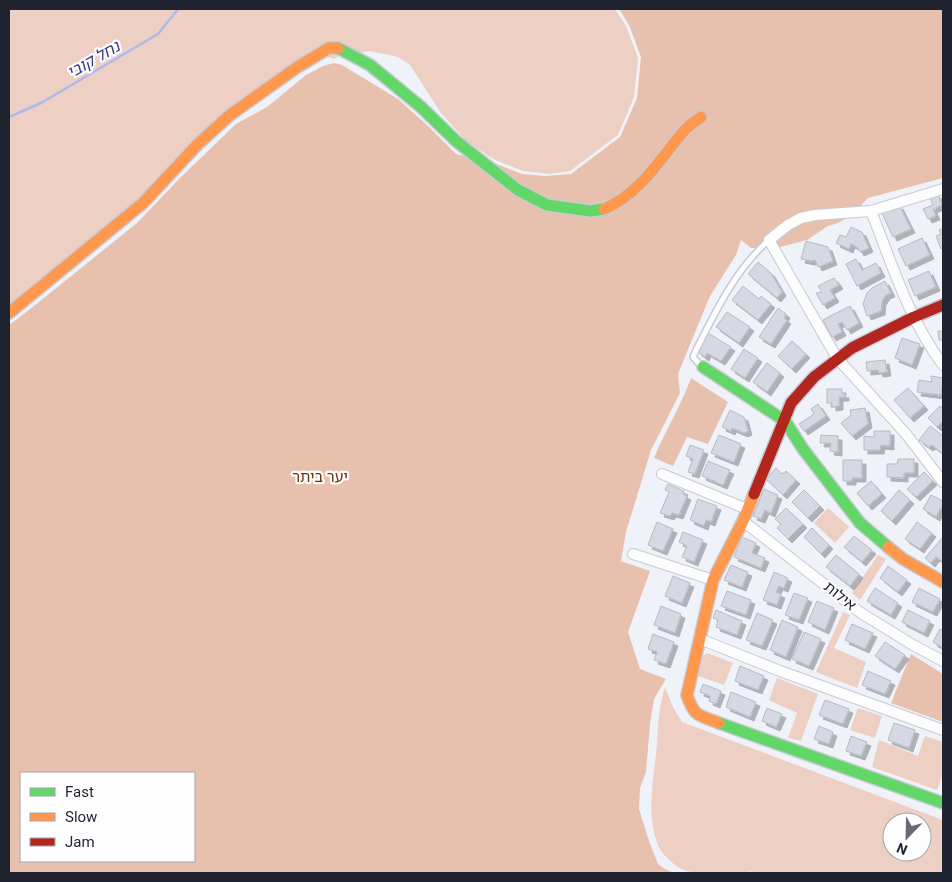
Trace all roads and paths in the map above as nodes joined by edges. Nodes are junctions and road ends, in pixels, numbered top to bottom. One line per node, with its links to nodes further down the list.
1 (701, 116): 6 (street)
2 (943, 189): 3 (street)
3 (871, 211): 4 (street); 7 (street)
4 (769, 240): 8 (street); 10 (lane)
5 (943, 306): 7 (street)
6 (9, 313)
7 (914, 317): 8 (street); 9 (street)
8 (837, 358): 11 (street); 13 (street)
9 (943, 365)
10 (703, 367): 11 (street)
11 (785, 422): 14 (street); 18 (street)
12 (662, 474): 14 (street)
13 (943, 482)
14 (747, 509): 15 (street)
15 (743, 521): 17 (street); 20 (street, אילות)
16 (633, 554): 17 (street)
17 (713, 580): 19 (street)
18 (943, 582)
19 (700, 639): 21 (street); 22 (street)
20 (943, 661)
21 (943, 730)
22 (943, 803)

